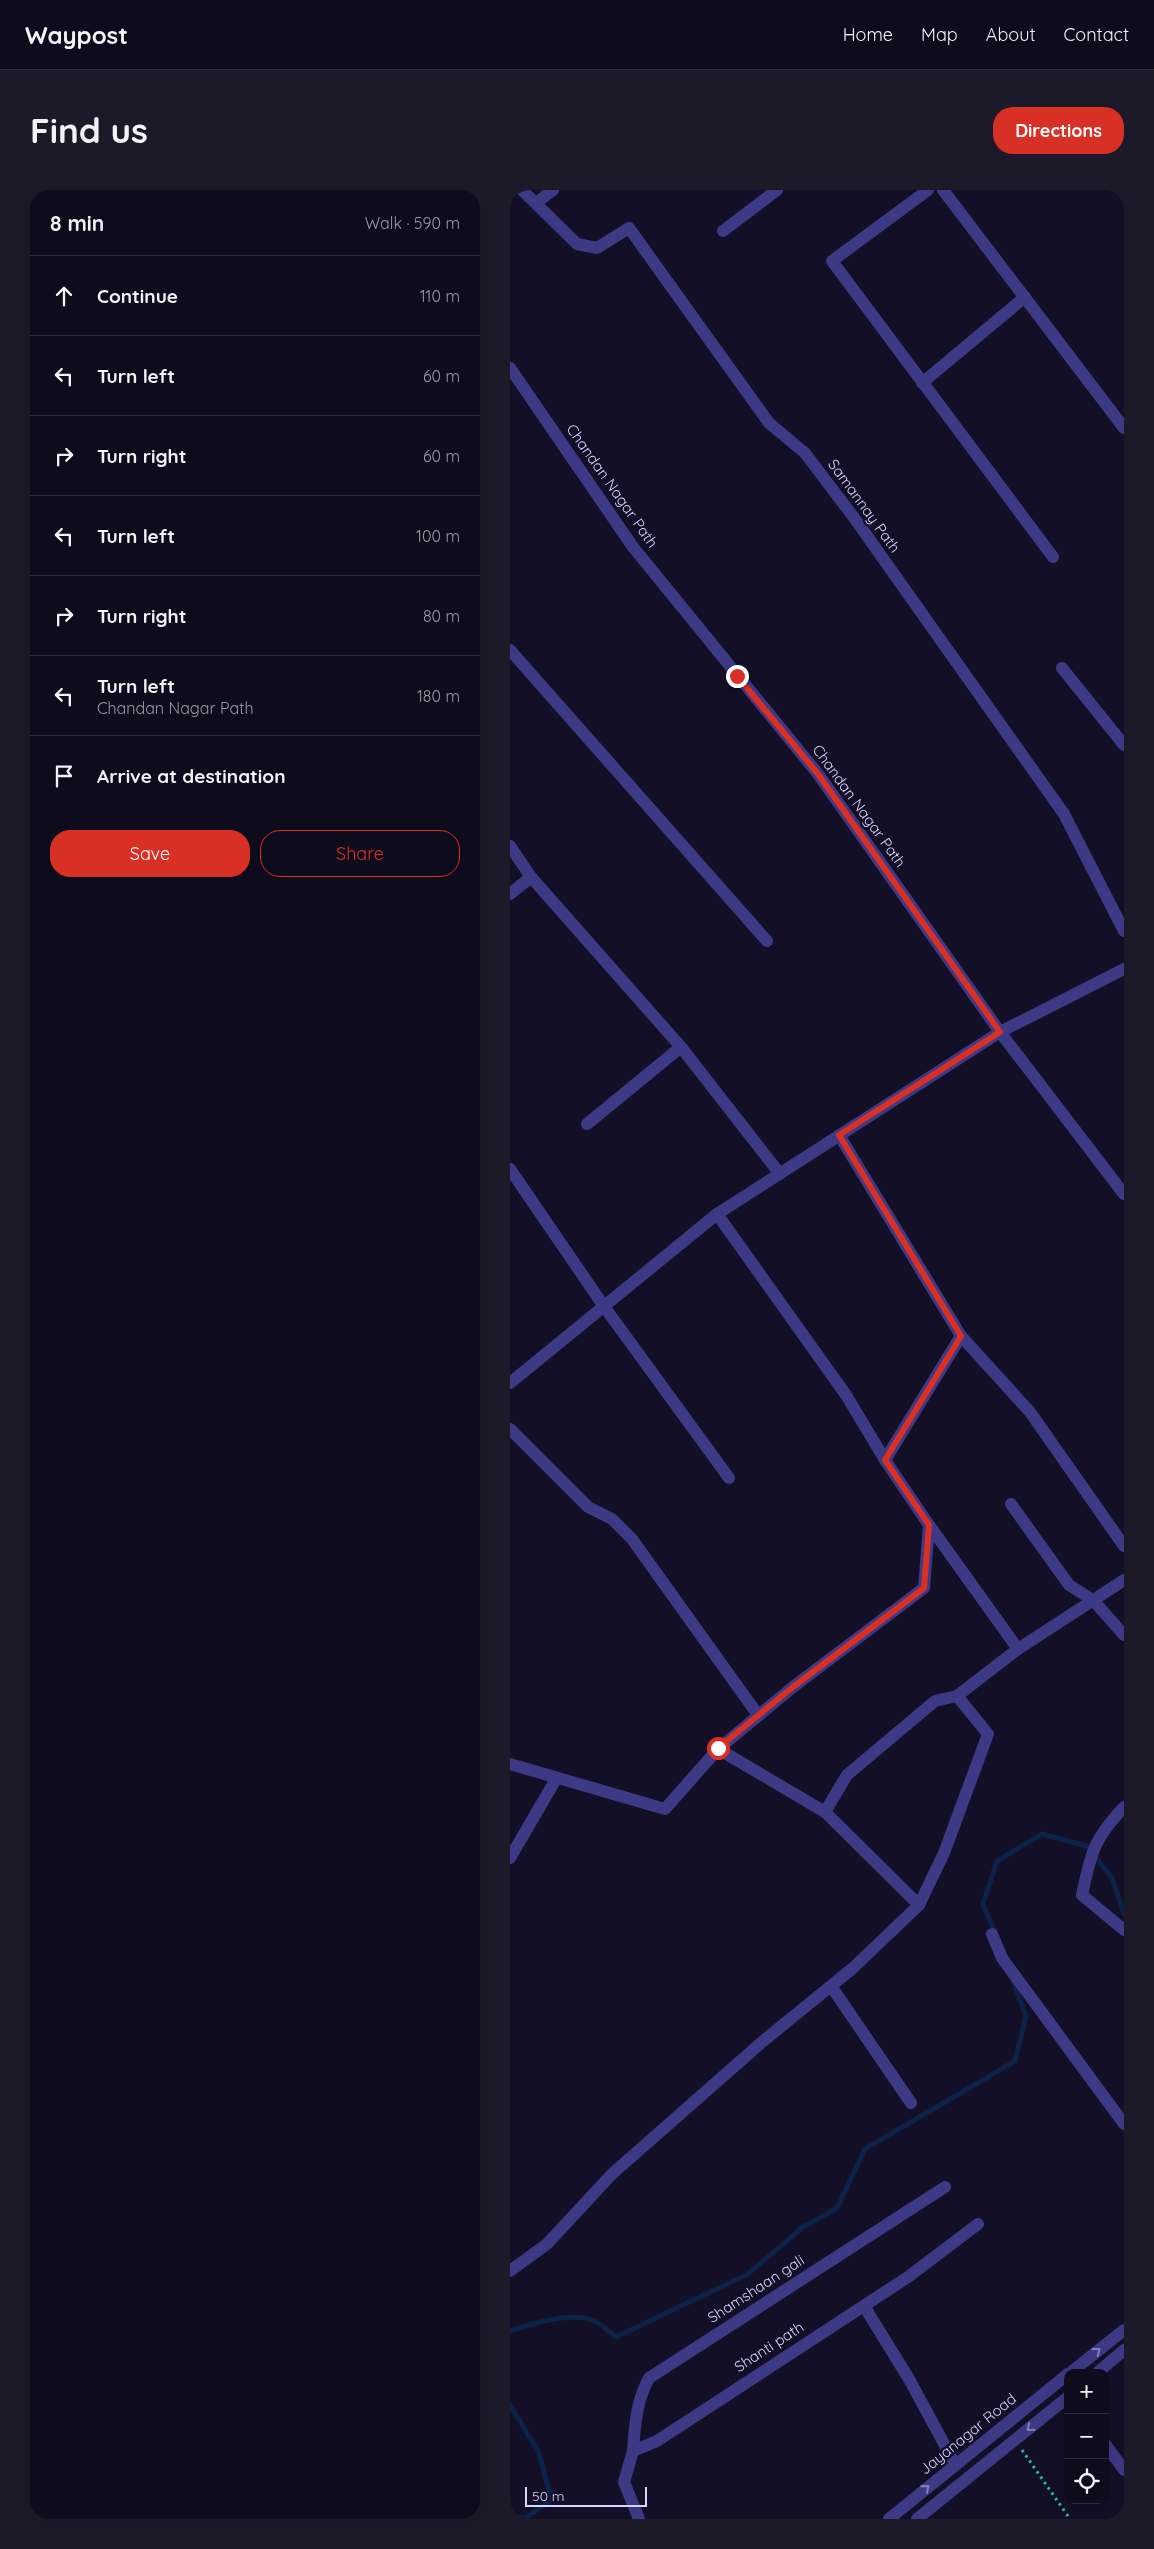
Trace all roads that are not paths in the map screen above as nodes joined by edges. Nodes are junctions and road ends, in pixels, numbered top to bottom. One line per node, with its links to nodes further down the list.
1 (522, 190): 6 (street, Samannay Path)
2 (553, 190): 6 (street)
3 (778, 190): 7 (street)
4 (928, 190): 10 (street)
5 (944, 190): 8 (street)
6 (536, 203): 19 (street, Samannay Path)
7 (723, 231)
8 (1025, 297): 10 (street); 11 (street)
9 (510, 368): 22 (street, Chandan Nagar Path)
10 (922, 383): 12 (street)
11 (1124, 428)
12 (1054, 558)
13 (510, 650): 20 (street)
14 (1062, 668): 15 (street)
15 (1124, 745)
16 (510, 846): 17 (street)
17 (531, 877): 18 (street); 23 (street)
18 (510, 894)
19 (1124, 931)
20 (767, 942)
21 (1124, 969): 22 (street)
22 (1000, 1032): 25 (street); 28 (street, Chandan Nagar Path)
23 (681, 1047): 24 (street); 27 (street)
24 (587, 1124)
25 (839, 1135): 27 (street); 31 (street)
26 (510, 1169): 30 (street)
27 (780, 1174): 29 (street)
28 (1124, 1194)
29 (717, 1214): 30 (street); 34 (street)
30 (603, 1305): 32 (street); 35 (street)
31 (961, 1336): 34 (street); 38 (street)
32 (510, 1383)
33 (510, 1429): 44 (street)
34 (885, 1460): 37 (street)
35 (729, 1478)
36 (1011, 1504): 40 (street)
37 (929, 1525): 42 (street); 44 (street)
38 (1124, 1546)
39 (1124, 1580): 40 (street)
40 (1093, 1600): 41 (street); 42 (street)
41 (1124, 1635)
42 (1018, 1649): 43 (street)
43 (957, 1696): 49 (street); 51 (street)
44 (758, 1715): 45 (street)
45 (718, 1748): 47 (street); 49 (street)
46 (510, 1764): 47 (street)
47 (556, 1779): 50 (street)
48 (1124, 1807): 52 (street)
49 (825, 1812): 51 (street)
50 (510, 1858)
51 (919, 1904): 54 (street)
52 (1124, 1930)
53 (992, 1934): 56 (street)
54 (831, 1986): 55 (street); 59 (street)
55 (912, 2103)
56 (1124, 2124)
57 (945, 2187): 68 (street, Shamshaan gali)
58 (978, 2224): 60 (street, Shanti path)
59 (510, 2271)
60 (864, 2306): 68 (street, Shanti path); 69 (street)
61 (1124, 2330): 63 (street, Jayanagar Road, one-way to 61)
62 (1124, 2350): 64 (street)
63 (1074, 2369)
64 (1102, 2369)
65 (1064, 2377): 69 (street, Jayanagar Road)
66 (1064, 2398): 73 (street, one-way to 73)
67 (1109, 2449): 70 (street)
68 (633, 2451): 71 (street)
69 (955, 2464): 72 (street, Jayanagar Road, one-way to 69)
70 (1124, 2470)
71 (639, 2519)
72 (889, 2519)
73 (917, 2519)

